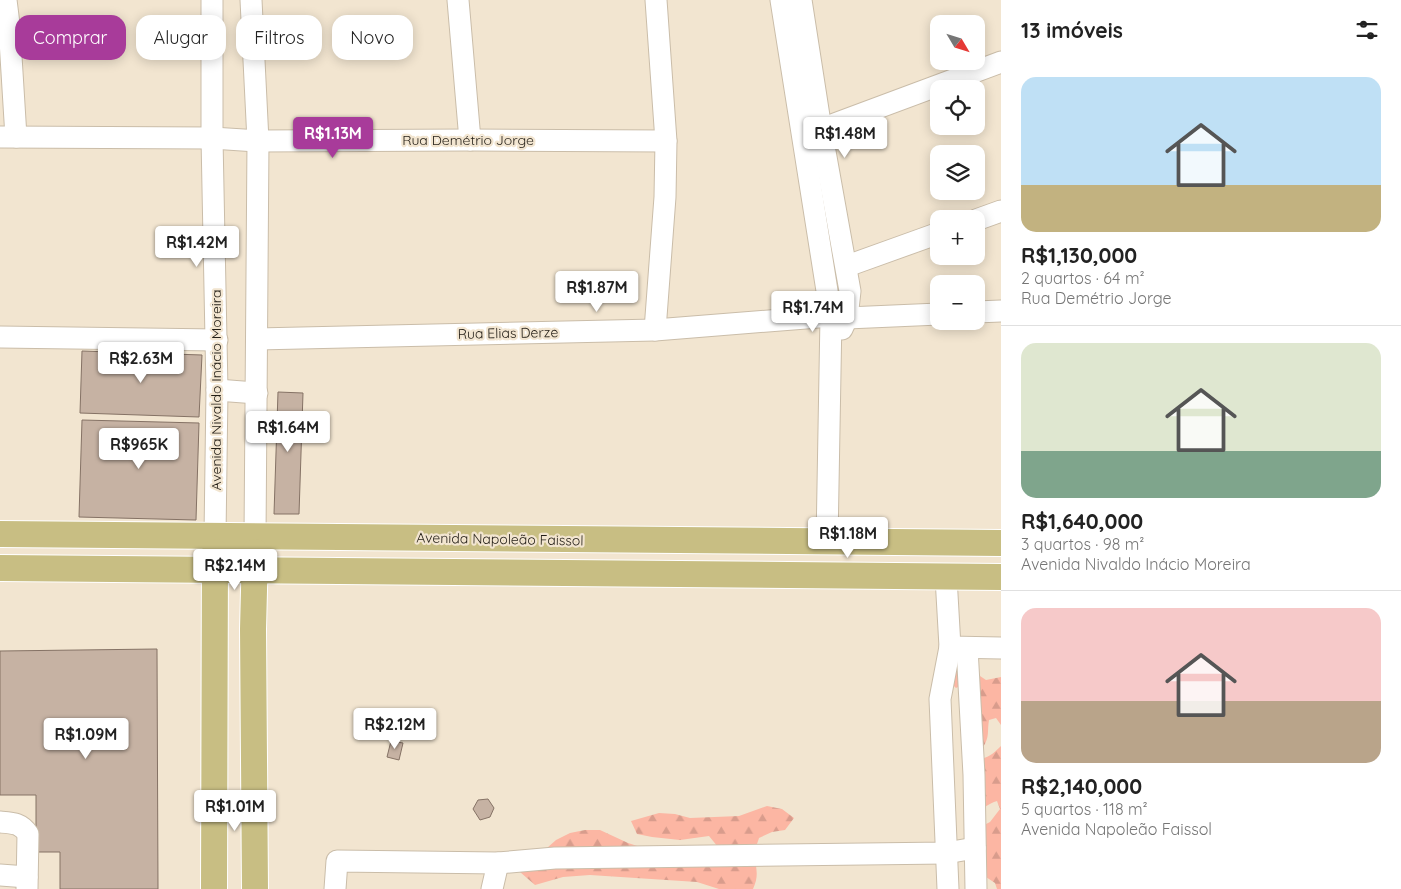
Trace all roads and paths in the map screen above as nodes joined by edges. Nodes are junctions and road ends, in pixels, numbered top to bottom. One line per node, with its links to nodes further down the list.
1 (6, 0): 10 (street)
2 (212, 0): 11 (street, Avenida Nivaldo Inácio Moreira)
3 (251, 0): 13 (street)
4 (458, 0): 12 (street)
5 (656, 0): 14 (street)
6 (780, 0): 22 (street)
7 (801, 0): 9 (street)
8 (1001, 62): 9 (street)
9 (821, 129): 18 (street)
10 (8, 137): 11 (street, Rua Demétrio Jorge)
11 (212, 138): 13 (street, Rua Demétrio Jorge); 26 (street, Avenida Nivaldo Inácio Moreira)
12 (470, 140): 13 (street, Rua Demétrio Jorge); 14 (street, Rua Demétrio Jorge)
13 (258, 141): 25 (street)
14 (666, 141): 23 (street)
15 (1001, 211): 16 (street)
16 (985, 217)
17 (930, 236): 18 (street)
18 (847, 266): 22 (street)
19 (1001, 311): 20 (street)
20 (985, 312)
21 (930, 314): 22 (street, Rua Elias Derze)
22 (839, 317): 23 (street, Rua Elias Derze); 32 (street)
23 (655, 330): 25 (street, Rua Elias Derze)
24 (0, 337): 26 (street)
25 (257, 339): 28 (street)
26 (217, 340): 27 (street, Avenida Nivaldo Inácio Moreira)
27 (217, 390): 28 (street); 30 (street, Avenida Nivaldo Inácio Moreira)
28 (257, 393): 31 (street)
29 (0, 534): 30 (main road, Avenida Napoleão Faissol)
30 (215, 536): 31 (main road, Avenida Napoleão Faissol); 35 (main road, Avenida Nivaldo Inácio Moreira)
31 (255, 537): 32 (main road, Avenida Napoleão Faissol); 36 (main road)
32 (827, 542): 33 (main road, Avenida Napoleão Faissol); 37 (main road)
33 (1001, 543)
34 (0, 568): 35 (main road)
35 (215, 570): 36 (main road); 40 (main road, Avenida Nivaldo Inácio Moreira)
36 (255, 571): 37 (main road); 41 (main road)
37 (827, 576): 38 (main road)
38 (946, 577): 39 (main road); 42 (street)
39 (1001, 578)
40 (215, 626): 41 (main road); 44 (main road, Avenida Nivaldo Inácio Moreira)
41 (253, 629): 45 (main road)
42 (958, 647): 43 (street); 47 (street); 48 (street)
43 (1001, 648)
44 (215, 811): 45 (main road); 52 (main road, Avenida Nivaldo Inácio Moreira)
45 (255, 811): 53 (main road)
46 (0, 822): 51 (street)
47 (975, 848): 48 (street); 57 (street)
48 (946, 852): 49 (street); 56 (street)
49 (498, 863): 54 (street); 55 (street)
50 (0, 875): 51 (street)
51 (27, 883)
52 (214, 889)
53 (255, 889)
54 (335, 889)
55 (492, 889)
56 (948, 889)
57 (976, 889)

